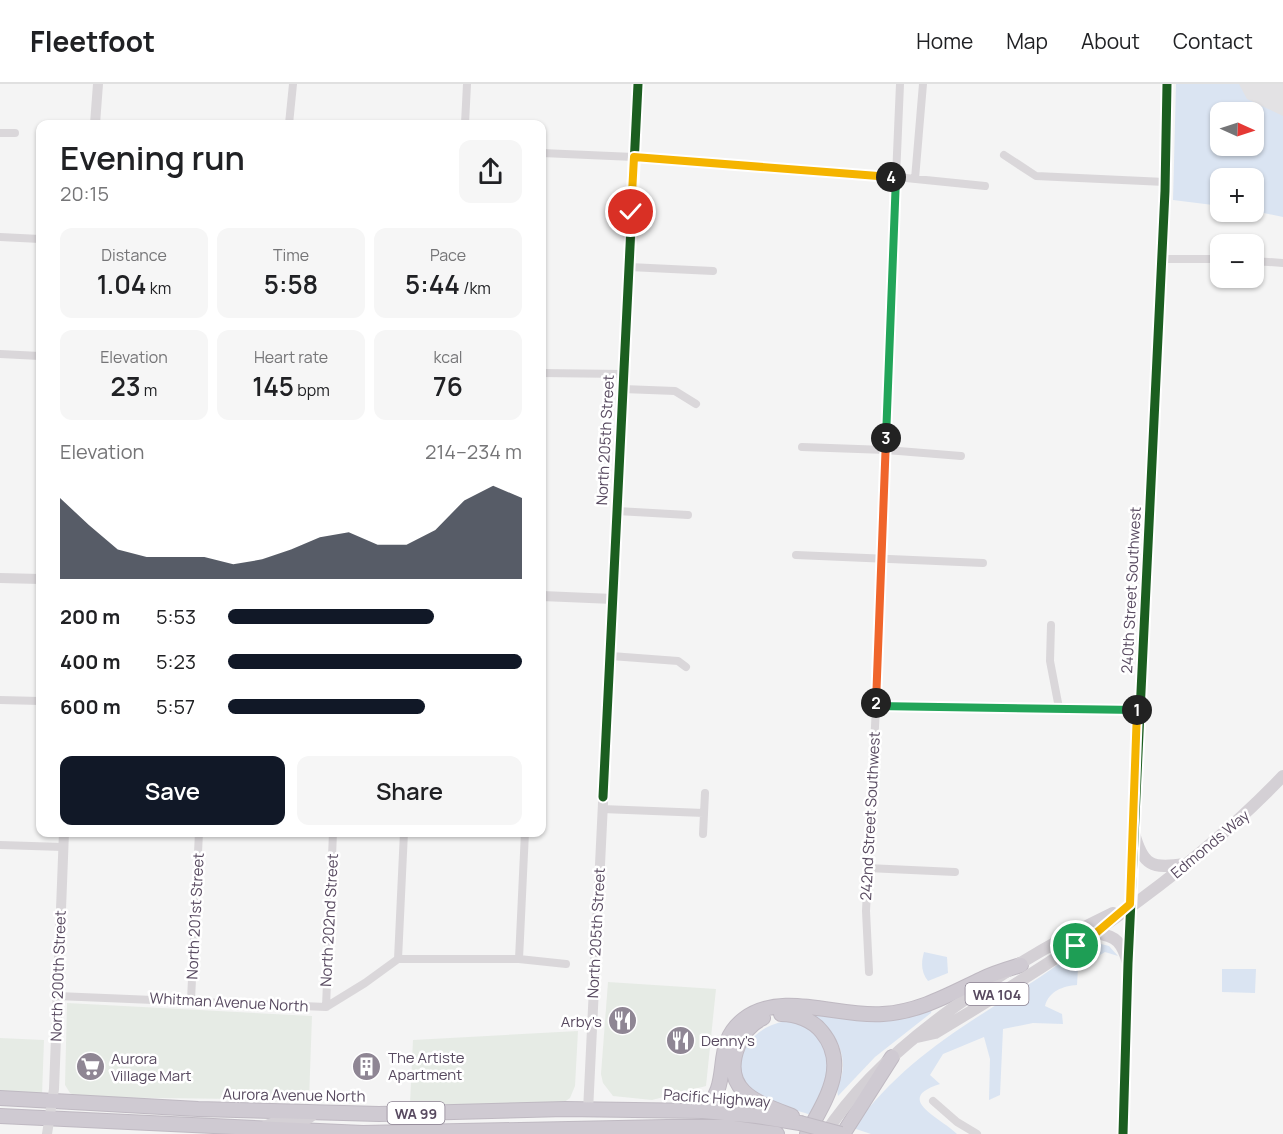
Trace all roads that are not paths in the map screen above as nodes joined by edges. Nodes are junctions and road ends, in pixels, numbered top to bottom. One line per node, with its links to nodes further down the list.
1 (98, 84): 8 (street)
2 (293, 84): 9 (street)
3 (467, 84): 10 (street)
4 (638, 84): 15 (street, North 205th Street)
5 (900, 84): 16 (street, 242nd Street Southwest)
6 (923, 84): 17 (street)
7 (1167, 84): 18 (street, 240th Street Southwest)
8 (95, 120)
9 (290, 120)
10 (465, 120)
11 (0, 133): 12 (street)
12 (15, 133)
13 (546, 153): 15 (street)
14 (1004, 155): 18 (street)
15 (634, 157): 16 (street); 26 (street, North 205th Street)
16 (896, 177): 17 (street); 35 (street, 242nd Street Southwest)
17 (915, 179): 19 (street)
18 (1165, 182): 22 (street, 240th Street Southwest)
19 (985, 186)
20 (0, 237): 21 (street)
21 (36, 239)
22 (1162, 259): 23 (street); 53 (street, 240th Street Southwest)
23 (1210, 259)
24 (1264, 262): 25 (street)
25 (1283, 263)
26 (629, 267): 27 (street); 31 (street, North 205th Street)
27 (713, 271)
28 (0, 354): 29 (street)
29 (36, 356)
30 (546, 373): 31 (street)
31 (623, 374): 32 (street, North 205th Street)
32 (623, 388): 33 (street); 37 (street, North 205th Street)
33 (696, 404)
34 (802, 447): 35 (street)
35 (886, 450): 36 (street); 40 (street, 242nd Street Southwest)
36 (961, 456)
37 (617, 511): 38 (street); 45 (street, North 205th Street)
38 (688, 515)
39 (796, 555): 40 (street)
40 (882, 558): 41 (street); 51 (street, 242nd Street Southwest)
41 (983, 563)
42 (0, 578): 43 (street)
43 (36, 579)
44 (546, 596): 45 (street)
45 (613, 599): 47 (street, North 205th Street)
46 (1051, 625): 52 (street)
47 (611, 656): 48 (street); 56 (street, North 205th Street)
48 (686, 667)
49 (0, 700): 50 (street)
50 (36, 701)
51 (876, 706): 52 (street); 68 (street, 242nd Street Southwest)
52 (1059, 708): 53 (street)
53 (1139, 710): 59 (street, 240th Street Southwest)
54 (1283, 776): 67 (main road, Edmonds Way / WA 104)
55 (705, 793): 57 (street)
56 (602, 809): 57 (street); 86 (street, North 205th Street)
57 (704, 813): 58 (street)
58 (703, 834)
59 (1134, 834): 67 (main road); 70 (street, 240th Street Southwest)
60 (64, 837): 66 (street, North 200th Street)
61 (199, 837): 79 (street, North 201st Street)
62 (333, 837): 80 (street, North 202nd Street)
63 (404, 837): 72 (street)
64 (525, 837): 73 (street)
65 (0, 845): 66 (street)
66 (63, 847): 78 (street, North 200th Street)
67 (1189, 864): 70 (main road, Edmonds Way / WA 104)
68 (867, 868): 69 (street); 77 (street, 242nd Street Southwest)
69 (955, 872)
70 (1130, 904): 71 (main road, Edmonds Way / WA 104); 74 (street, 240th Street Southwest); 76 (main road, Edmonds Way / WA 104)
71 (1096, 933): 74 (main road); 81 (main road, Edmonds Way / WA 104)
72 (398, 959): 73 (street); 80 (street, Whitman Avenue North)
73 (519, 959): 75 (street)
74 (1128, 963): 100 (street, 240th Street Southwest)
75 (566, 964)
76 (1021, 965): 81 (main road, Edmonds Way / WA 104); 88 (highway)
77 (869, 972)
78 (57, 996): 79 (street, Whitman Avenue North); 84 (street, North 200th Street)
79 (191, 1000): 80 (street, Whitman Avenue North)
80 (326, 1006)
81 (917, 1037): 82 (main road, Edmonds Way / WA 104)
82 (892, 1058): 97 (main road, Edmonds Way / WA 104); 98 (highway)
83 (0, 1098): 84 (highway, Aurora Avenue North / WA 99)
84 (53, 1101): 87 (highway, Aurora Avenue North / WA 99); 90 (street, North 200th Street)
85 (933, 1101): 99 (street)
86 (588, 1111): 87 (highway, Aurora Avenue North / WA 99); 88 (highway, Pacific Highway / WA 99); 93 (main road, North 205th Street)
87 (315, 1112): 92 (main road)
88 (703, 1112): 91 (highway, Pacific Highway / WA 99)
89 (0, 1116): 90 (highway, WA 99)
90 (51, 1119): 92 (highway, WA 99); 94 (street, North 200th Street); 95 (street, North 200th Street)
91 (804, 1129): 91 (highway); 98 (highway, Pacific Highway / WA 99, bridge)
92 (260, 1130): 93 (highway, WA 99)
93 (586, 1131): 96 (highway, Pacific Highway / WA 99)
94 (47, 1134)
95 (55, 1134)
96 (777, 1134)
97 (825, 1134)
98 (842, 1134)
99 (977, 1134)
100 (1123, 1134)

